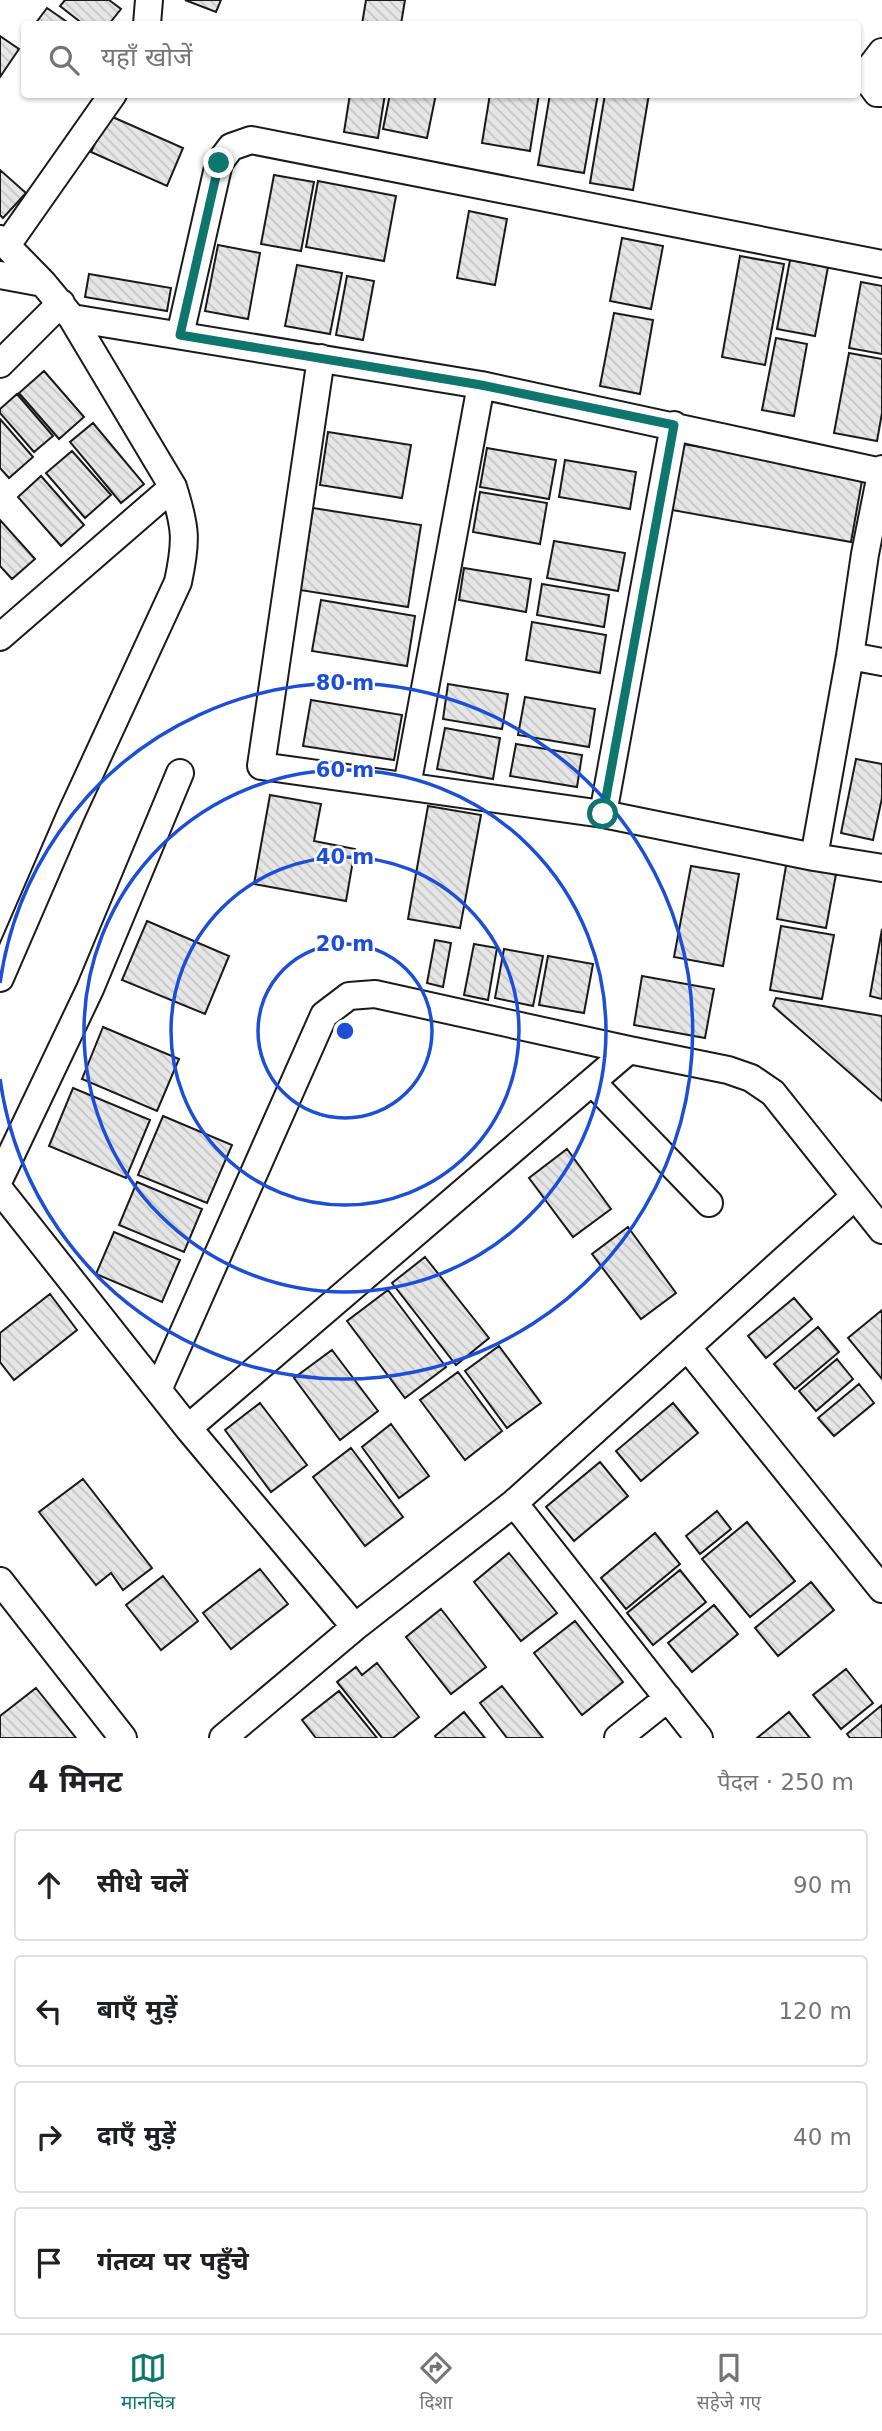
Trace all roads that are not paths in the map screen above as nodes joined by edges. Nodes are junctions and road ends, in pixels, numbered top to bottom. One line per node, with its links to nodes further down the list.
1 (149, 0): 2 (street)
2 (147, 21)
3 (882, 52): 4 (street)
4 (882, 93)
5 (110, 98): 6 (street)
6 (3, 242): 9 (street)
7 (882, 264): 11 (street)
8 (0, 275): 9 (street)
9 (43, 283): 10 (street)
10 (66, 311): 11 (street); 13 (street); 17 (street)
11 (180, 335): 12 (street)
12 (321, 359): 14 (street); 22 (street)
13 (0, 364)
14 (481, 385): 15 (street); 22 (street)
15 (674, 425): 16 (street); 23 (street)
16 (882, 471): 19 (street)
17 (173, 487): 18 (street); 26 (street)
18 (0, 638)
19 (850, 656): 20 (street); 24 (street)
20 (882, 662)
21 (180, 773): 29 (street)
22 (407, 786): 23 (street)
23 (603, 814): 24 (street)
24 (814, 857): 25 (street)
25 (882, 868)
26 (0, 978)
27 (629, 1051): 28 (street); 31 (street); 35 (street)
28 (592, 1082): 32 (street); 36 (street)
29 (0, 1178)
30 (0, 1189): 35 (street)
31 (854, 1197): 33 (street); 34 (street)
32 (709, 1203)
33 (882, 1230)
34 (687, 1347): 37 (street); 39 (street)
35 (158, 1390): 36 (street)
36 (188, 1428): 40 (street)
37 (514, 1503): 40 (street); 41 (street)
38 (0, 1581): 42 (street)
39 (882, 1589)
40 (355, 1627): 43 (street)
41 (668, 1698): 44 (street); 45 (street)
42 (123, 1738)
43 (223, 1738)
44 (618, 1738)
45 (699, 1738)

